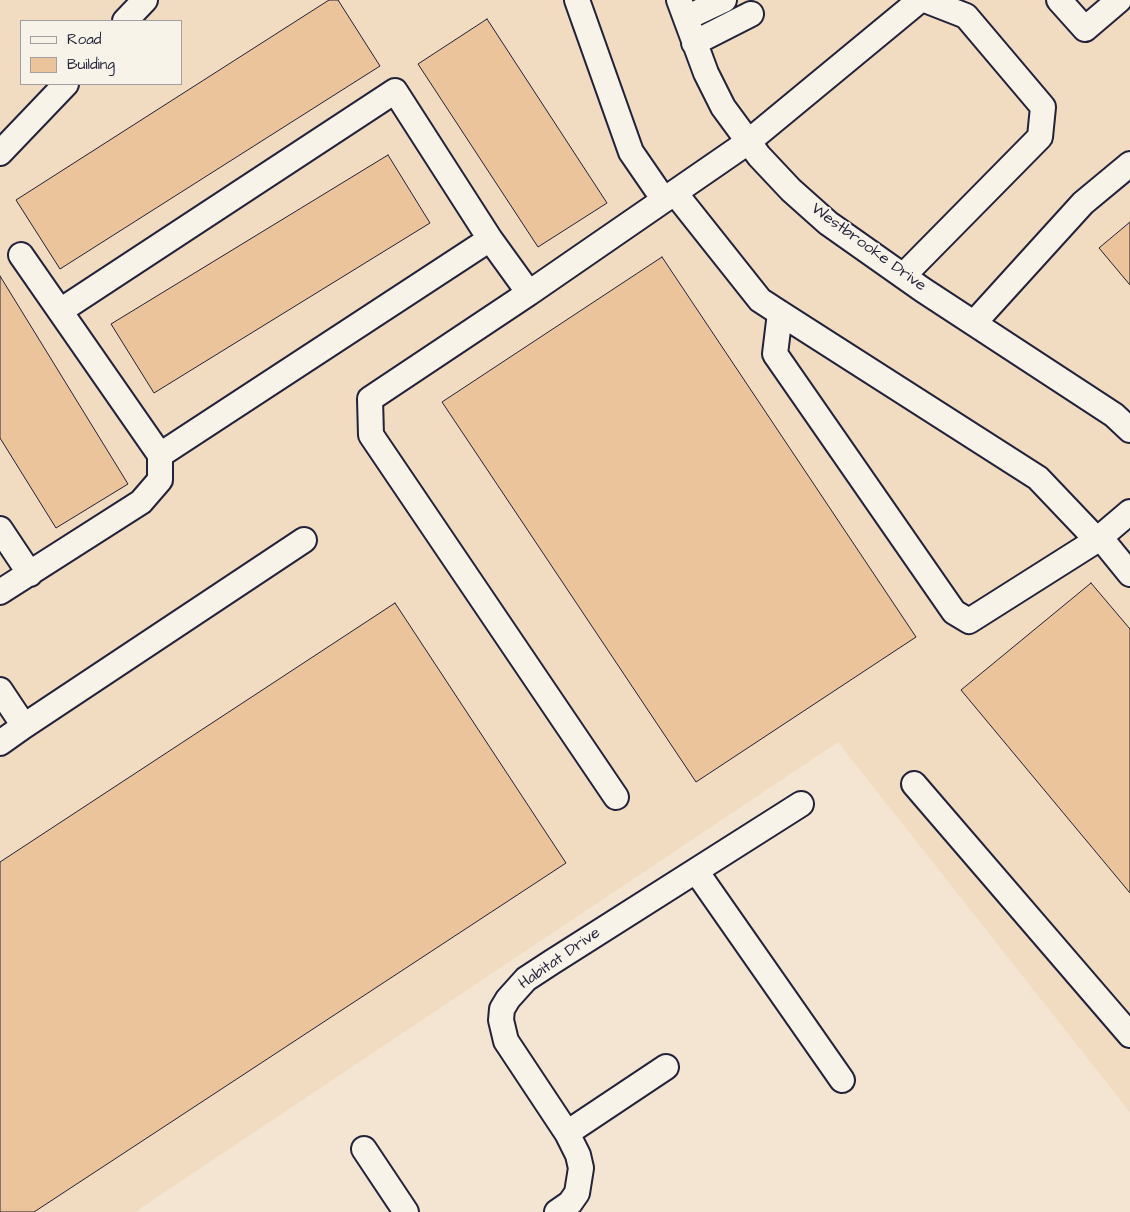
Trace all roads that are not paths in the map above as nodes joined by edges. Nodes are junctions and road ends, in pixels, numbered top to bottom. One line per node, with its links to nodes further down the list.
1 (145, 0): 10 (street)
2 (577, 0): 16 (street)
3 (724, 0): 8 (street)
4 (920, 0): 13 (street)
5 (925, 0): 19 (street)
6 (1059, 0): 7 (street)
7 (1119, 0)
8 (683, 9): 11 (street, Westbrooke Drive)
9 (752, 14): 11 (street)
10 (126, 20)
11 (694, 43): 13 (street, Westbrooke Drive)
12 (65, 85): 14 (street)
13 (748, 142): 16 (street); 19 (street, Westbrooke Drive)
14 (0, 153)
15 (1130, 164): 23 (street)
16 (669, 197): 20 (street); 22 (street)
17 (490, 239): 20 (street); 21 (street); 25 (street)
18 (22, 255): 21 (street)
19 (903, 276): 23 (street, Westbrooke Drive)
20 (529, 293): 37 (street)
21 (60, 311): 25 (street)
22 (780, 313): 29 (street); 29 (street)
23 (974, 323): 24 (street, Westbrooke Drive)
24 (1130, 430)
25 (160, 455): 30 (street)
26 (1130, 512): 29 (street)
27 (0, 529): 30 (street)
28 (304, 540): 34 (street)
29 (1097, 540): 31 (street)
30 (30, 574): 32 (street)
31 (1130, 574)
32 (0, 592)
33 (0, 690): 34 (street)
34 (24, 726): 35 (street)
35 (0, 743)
36 (914, 784): 40 (street)
37 (616, 797)
38 (801, 804): 39 (street, Habitat Drive)
39 (696, 871): 42 (street); 43 (street, Habitat Drive)
40 (1130, 1035)
41 (666, 1067): 43 (street)
42 (842, 1080)
43 (567, 1133): 46 (street, Habitat Drive)
44 (364, 1149): 45 (street)
45 (406, 1212)
46 (557, 1212)

